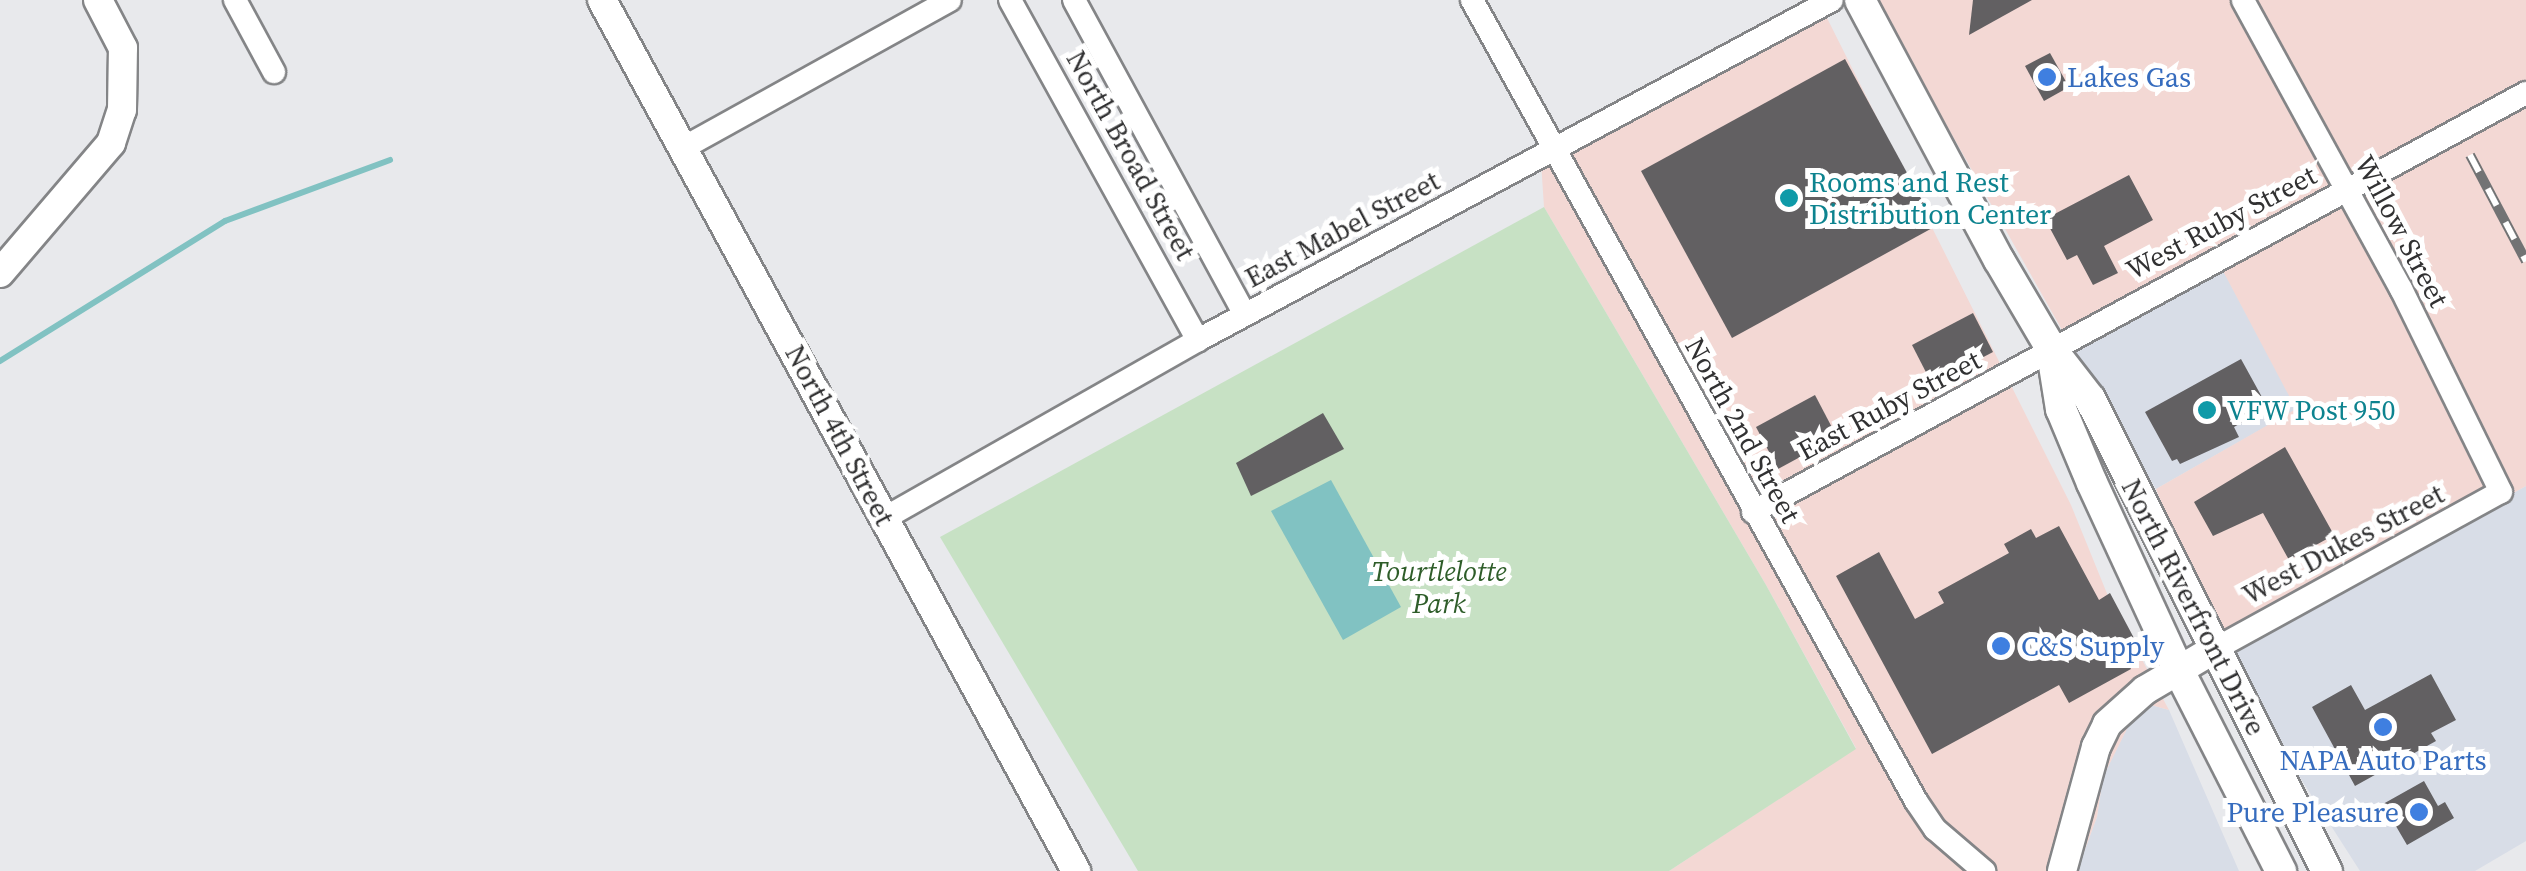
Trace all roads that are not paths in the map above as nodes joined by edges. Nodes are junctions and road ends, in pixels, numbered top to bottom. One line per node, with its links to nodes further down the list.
1 (98, 0): 16 (street)
2 (234, 0): 11 (street)
3 (602, 0): 13 (street, North 4th Street)
4 (950, 0): 13 (street)
5 (1010, 0): 18 (street, North Broad Street)
6 (1074, 0): 17 (street, North Broad Street)
7 (1472, 0): 14 (street, North 2nd Street)
8 (1832, 0): 14 (street, East Mabel Street)
9 (1860, 0): 19 (main road, North Riverfront Drive)
10 (2243, 0): 15 (street, Willow Street)
11 (274, 72)
12 (2526, 93): 15 (street, West Ruby Street)
13 (684, 148): 22 (street, North 4th Street)
14 (1554, 148): 17 (street, East Mabel Street); 21 (street, North 2nd Street)
15 (2346, 189): 19 (street, West Ruby Street); 20 (street, Willow Street)
16 (0, 274)
17 (1245, 316): 18 (street, East Mabel Street)
18 (1198, 340): 22 (street, East Mabel Street)
19 (2052, 350): 21 (street, East Ruby Street); 23 (main road, North Riverfront Drive); 24 (main road, North Riverfront Drive)
20 (2502, 492): 23 (street, West Dukes Street)
21 (1753, 512): 26 (street, North 2nd Street)
22 (885, 518): 25 (street, North 4th Street)
23 (2215, 649): 24 (street); 29 (main road, North Riverfront Drive)
24 (2178, 669): 27 (street); 28 (main road, North Riverfront Drive)
25 (1076, 871)
26 (1984, 871)
27 (2062, 871)
28 (2281, 871)
29 (2328, 871)

